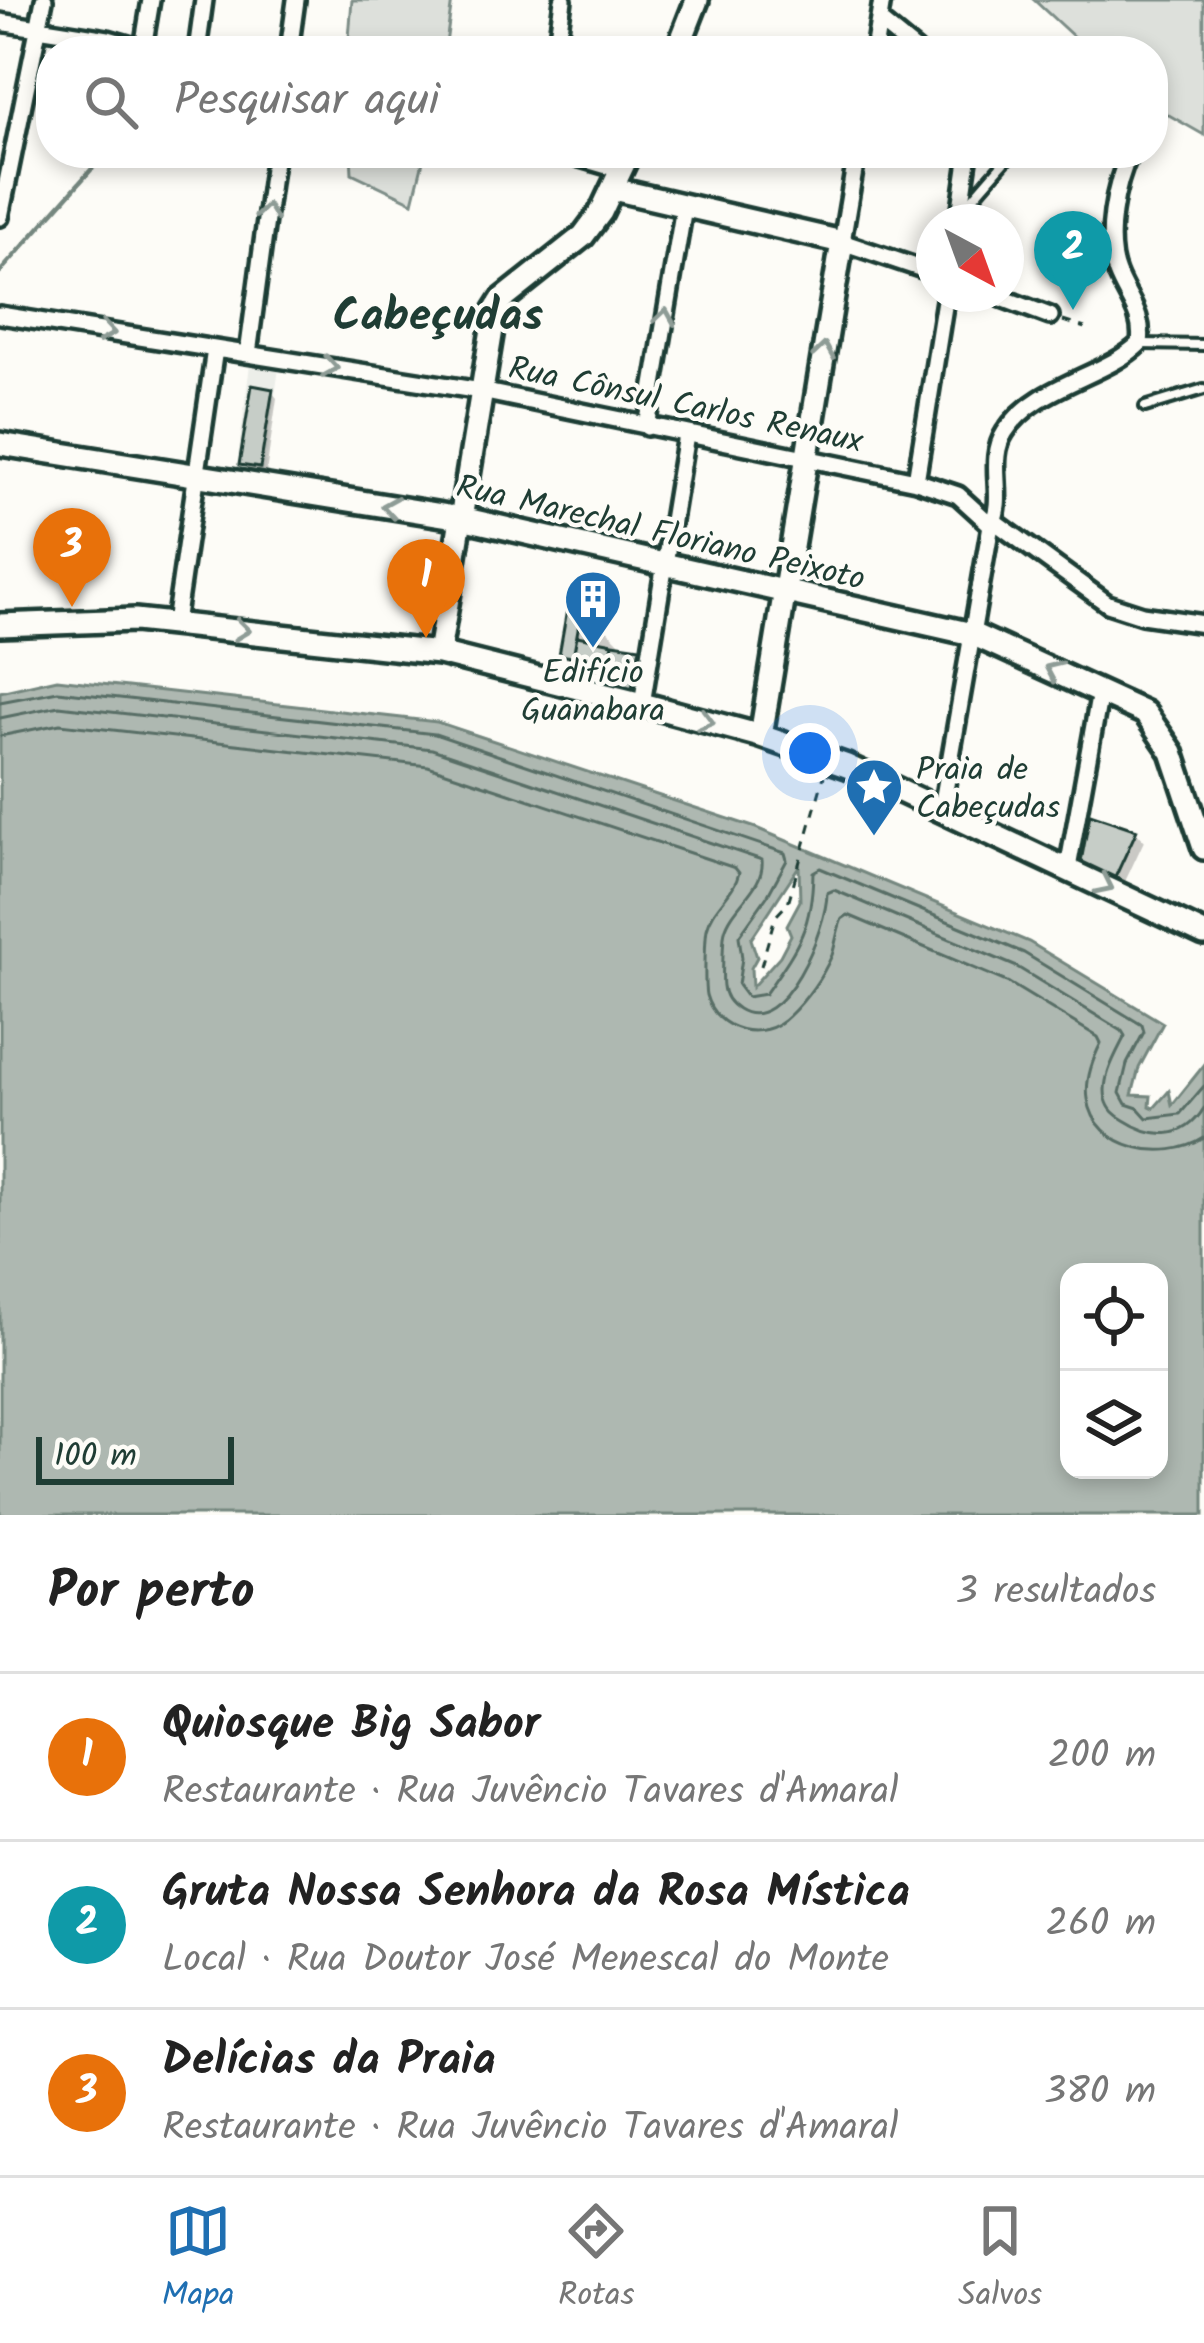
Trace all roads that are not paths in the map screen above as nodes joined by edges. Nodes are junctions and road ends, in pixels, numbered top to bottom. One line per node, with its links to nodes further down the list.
1 (44, 0): 10 (street)
2 (151, 0): 12 (street)
3 (203, 0): 13 (street)
4 (296, 0): 14 (street)
5 (563, 0): 15 (street)
6 (697, 0): 16 (street)
7 (882, 0): 8 (street)
8 (879, 21): 17 (street); 18 (street)
9 (0, 22): 10 (street)
10 (38, 28): 11 (street); 19 (street)
11 (89, 36)
12 (147, 36)
13 (198, 36)
14 (291, 36)
15 (558, 36)
16 (683, 36)
17 (876, 36)
18 (898, 36)
19 (7, 147): 29 (street)
20 (273, 168): 39 (street, one-way to 20)
21 (854, 168): 30 (street)
22 (967, 168): 26 (street)
23 (1000, 168): 27 (lane)
24 (1123, 168): 36 (street)
25 (621, 171): 28 (street); 41 (street)
26 (962, 204)
27 (971, 204)
28 (684, 207): 30 (street); 43 (street, one-way to 28)
29 (0, 217)
30 (842, 242): 31 (street); 46 (street, one-way to 30)
31 (916, 267)
32 (1024, 306): 35 (street)
33 (943, 312): 48 (street)
34 (0, 315): 38 (street, Rua Cônsul Carlos Renaux, one-way to 38)
35 (1050, 316)
36 (1140, 344): 37 (lane); 50 (street)
37 (1204, 346)
38 (215, 349): 39 (street, Rua Cônsul Carlos Renaux); 47 (street)
39 (248, 354): 41 (street, Rua Cônsul Carlos Renaux, one-way to 41)
40 (1204, 389): 42 (lane)
41 (481, 391): 43 (street, Rua Cônsul Carlos Renaux); 49 (street)
42 (1145, 407)
43 (647, 427): 44 (street, Rua Cônsul Carlos Renaux)
44 (686, 435): 46 (street, Rua Cônsul Carlos Renaux); 51 (street)
45 (0, 444): 47 (street, Rua Marechal Floriano Peixoto)
46 (807, 459): 48 (street, Rua Cônsul Carlos Renaux); 52 (street)
47 (196, 476): 49 (street, Rua Marechal Floriano Peixoto, one-way to 47); 53 (street)
48 (916, 481): 50 (street, Rua Cônsul Carlos Renaux)
49 (461, 518): 51 (street, Rua Marechal Floriano Peixoto); 57 (street)
50 (991, 525): 54 (street, Rua Cônsul Carlos Renaux); 56 (street)
51 (666, 565): 52 (street, Rua Marechal Floriano Peixoto); 59 (street)
52 (788, 592): 56 (street, Rua Marechal Floriano Peixoto); 60 (street)
53 (175, 623): 55 (street); 57 (street, one-way to 57)
54 (1204, 624)
55 (0, 625)
56 (972, 634): 58 (street, Rua Marechal Floriano Peixoto, one-way to 56); 61 (street)
57 (439, 652): 59 (street)
58 (1100, 692): 62 (street, Rua Marechal Floriano Peixoto); 63 (street)
59 (642, 704): 60 (street, one-way to 60)
60 (761, 736): 61 (street)
61 (942, 808): 63 (street)
62 (1204, 848)
63 (1068, 868): 64 (street, one-way to 64)
64 (1204, 934)

